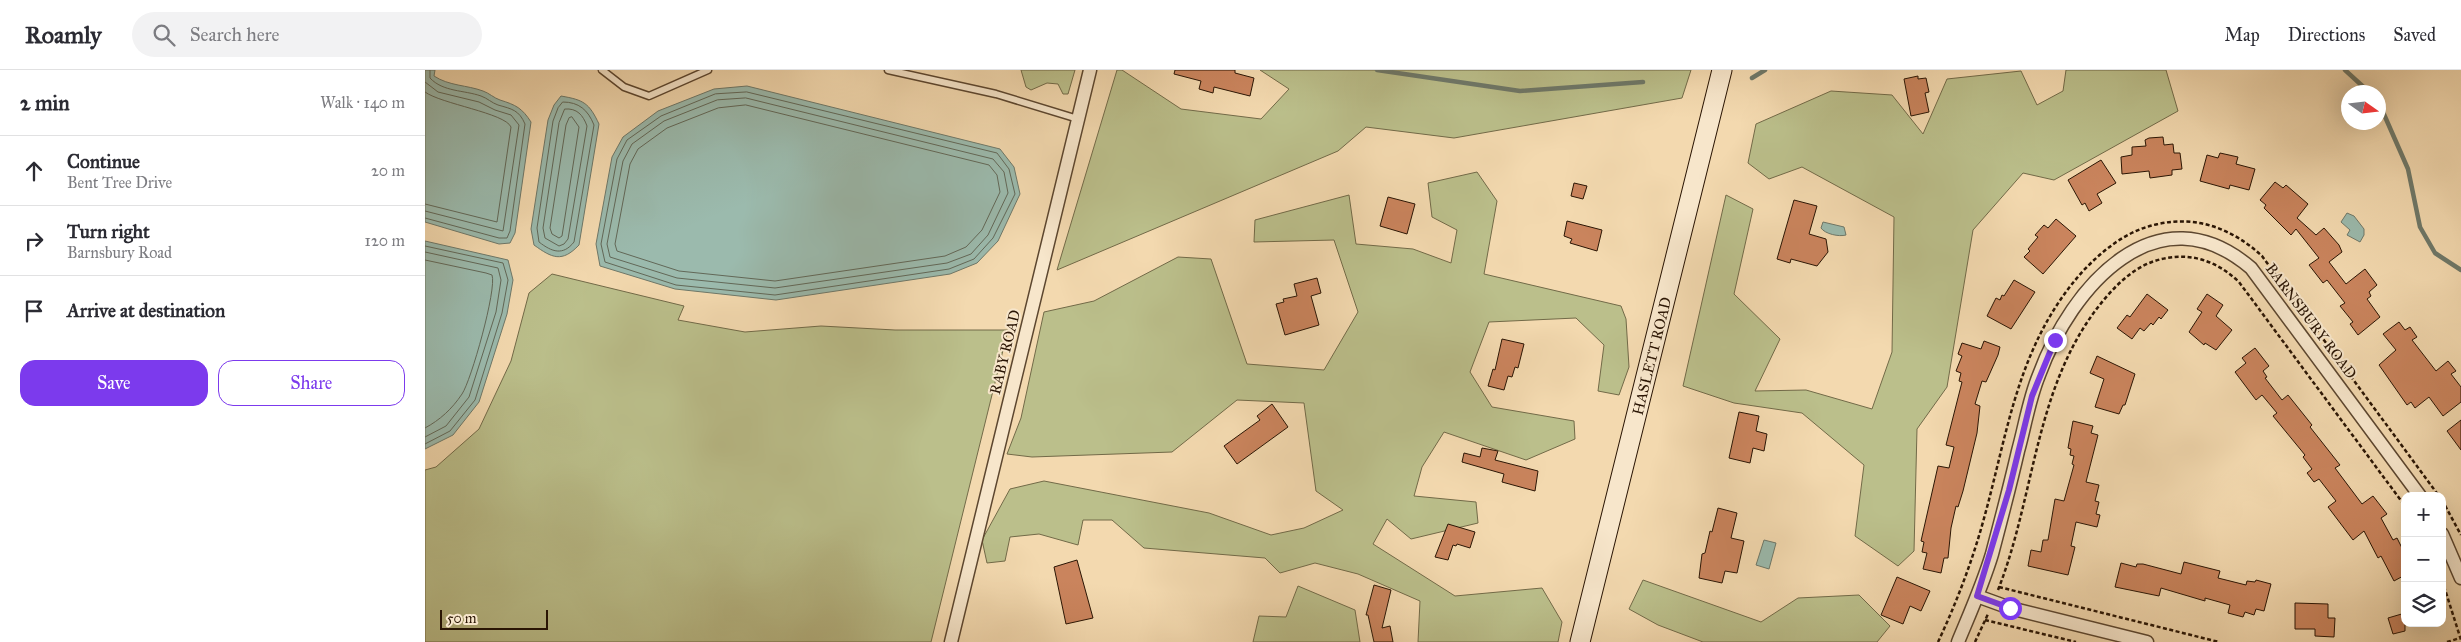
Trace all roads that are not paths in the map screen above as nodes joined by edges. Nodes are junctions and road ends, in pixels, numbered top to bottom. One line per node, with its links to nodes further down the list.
1 (602, 70): 2 (lane)
2 (708, 70)
3 (888, 70): 6 (lane)
4 (1090, 70): 6 (street, RABY ROAD)
5 (1722, 70): 12 (main road, HASLETT ROAD)
6 (1078, 119): 11 (street, RABY ROAD)
7 (2417, 492): 10 (street, BARNSBURY ROAD)
8 (2443, 537): 9 (street)
9 (2461, 578)
10 (1977, 596): 13 (street, BARNSBURY ROAD); 14 (street)
11 (951, 642)
12 (1580, 642)
13 (1958, 642)
14 (2147, 642)

